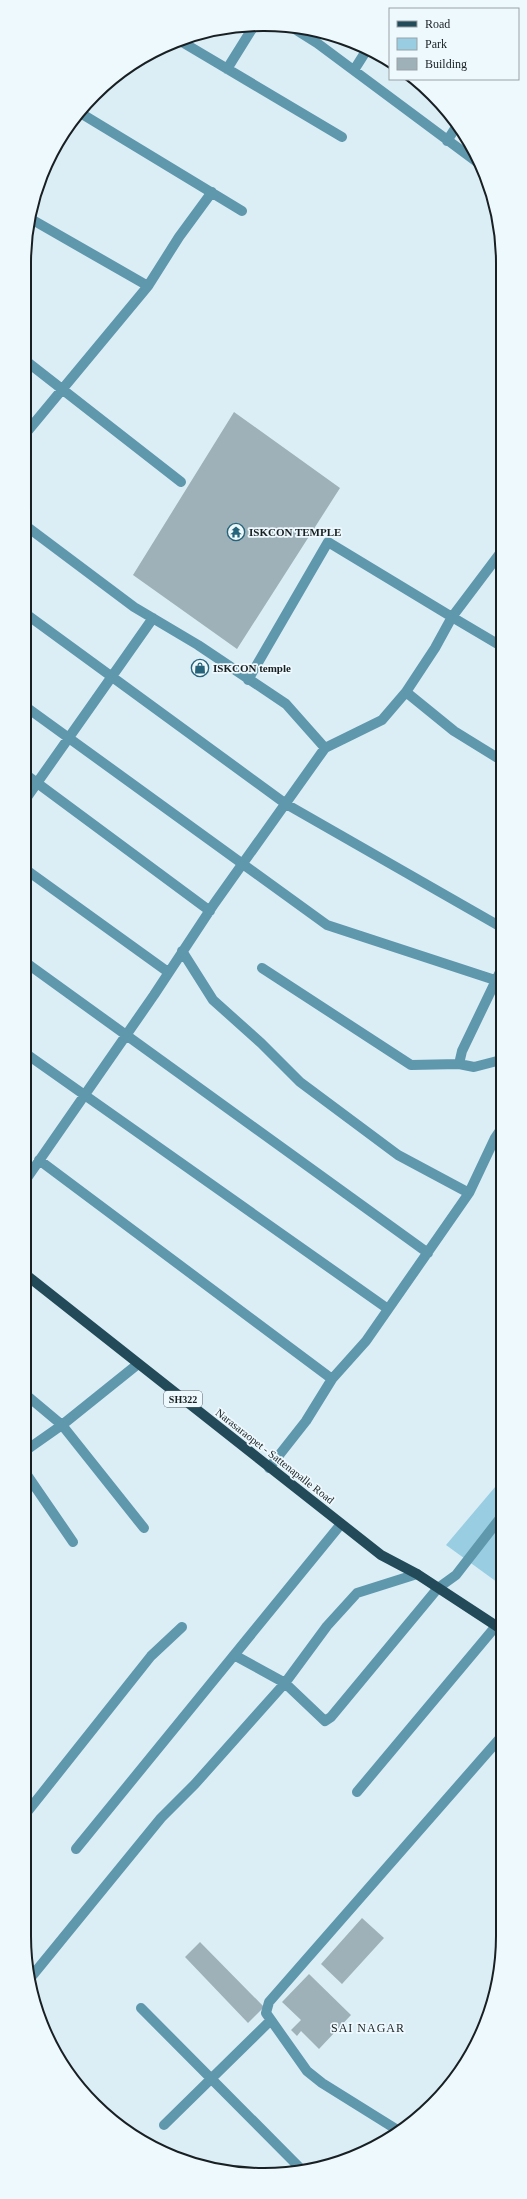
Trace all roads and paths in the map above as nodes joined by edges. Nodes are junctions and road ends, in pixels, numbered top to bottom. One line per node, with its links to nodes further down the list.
1 (251, 31): 5 (street)
2 (303, 34): 6 (street)
3 (186, 44): 5 (street)
4 (364, 54): 6 (street)
5 (227, 69): 9 (street)
6 (354, 70): 10 (street)
7 (84, 115): 12 (street)
8 (454, 130): 10 (street)
9 (342, 137)
10 (447, 141): 11 (street)
11 (470, 157)
12 (212, 192): 13 (street); 15 (street)
13 (242, 211)
14 (35, 222): 15 (street)
15 (148, 286): 17 (street)
16 (31, 365): 17 (street)
17 (62, 388): 18 (street); 19 (street)
18 (31, 427)
19 (181, 482)
20 (31, 530): 24 (street)
21 (496, 559): 22 (street)
22 (452, 617): 25 (street); 27 (street); 28 (street)
23 (31, 618): 26 (street)
24 (153, 618): 26 (street); 27 (street)
25 (496, 643)
26 (112, 676): 30 (street); 36 (street)
27 (248, 680): 31 (street)
28 (406, 692): 31 (street); 32 (street)
29 (31, 711): 30 (street)
30 (69, 738): 34 (street); 37 (street)
31 (325, 748): 36 (street)
32 (496, 757)
33 (31, 778): 34 (street)
34 (38, 782): 35 (street); 39 (street)
35 (31, 792)
36 (286, 804): 37 (street); 40 (street)
37 (242, 865): 39 (street); 45 (street)
38 (31, 873): 44 (street)
39 (210, 911): 41 (street)
40 (496, 924)
41 (182, 951): 44 (street); 55 (street)
42 (31, 966): 47 (street)
43 (262, 968): 50 (street)
44 (168, 972): 47 (street)
45 (496, 980)
46 (496, 985): 50 (street)
47 (128, 1034): 51 (street); 56 (street)
48 (31, 1057): 51 (street)
49 (496, 1061): 50 (street)
50 (459, 1064)
51 (86, 1094): 53 (street); 58 (street)
52 (496, 1136): 55 (street)
53 (39, 1160): 54 (street); 60 (street)
54 (31, 1172)
55 (469, 1193): 56 (street)
56 (428, 1253): 58 (street)
57 (31, 1279): 59 (main road, Narasaraopet - Sattenapalle Road / SH322)
58 (388, 1309): 60 (street)
59 (138, 1364): 62 (street); 64 (main road, Narasaraopet - Sattenapalle Road / SH322)
60 (332, 1380): 64 (street)
61 (31, 1399): 62 (street)
62 (62, 1425): 63 (street); 68 (street)
63 (31, 1448)
64 (269, 1468): 67 (main road, Narasaraopet - Sattenapalle Road / SH322)
65 (31, 1481): 69 (street)
66 (496, 1523): 71 (street)
67 (341, 1524): 70 (main road, Narasaraopet - Sattenapalle Road / SH322); 75 (street)
68 (144, 1528)
69 (73, 1542)
70 (417, 1574): 71 (main road, Narasaraopet - Sattenapalle Road / SH322); 76 (street)
71 (438, 1588): 73 (main road, Narasaraopet - Sattenapalle Road / SH322); 76 (street)
72 (182, 1627): 79 (street)
73 (496, 1627)
74 (496, 1630): 78 (street)
75 (234, 1655): 76 (street); 80 (street)
76 (285, 1683): 81 (street)
77 (496, 1743): 83 (street)
78 (357, 1792)
79 (31, 1807)
80 (76, 1849)
81 (34, 1974)
82 (141, 2008): 84 (street)
83 (271, 2020): 84 (street); 86 (street)
84 (212, 2078): 85 (street); 87 (street)
85 (164, 2125)
86 (394, 2128)
87 (298, 2166)

